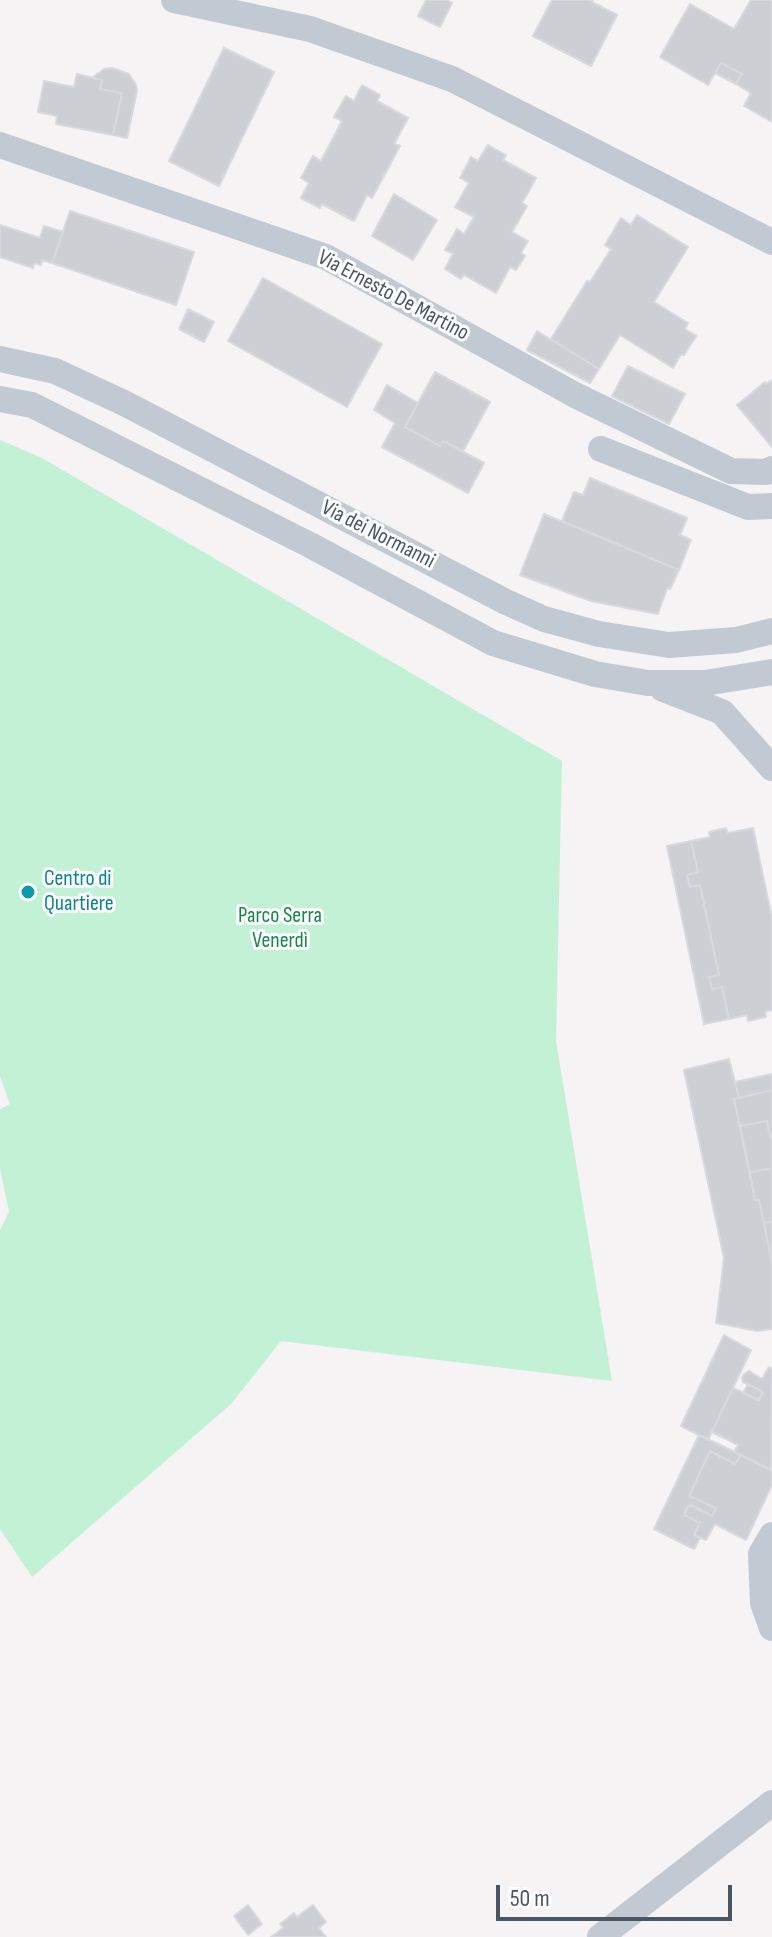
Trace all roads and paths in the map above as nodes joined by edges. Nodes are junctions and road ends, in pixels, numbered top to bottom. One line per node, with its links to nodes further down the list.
1 (174, 0): 3 (street)
2 (0, 145): 7 (street, Via Ernesto De Martino)
3 (772, 242)
4 (0, 359): 9 (street, Via dei Normanni)
5 (0, 399): 11 (street, Via dei Normanni)
6 (601, 449): 8 (street)
7 (772, 469)
8 (772, 506)
9 (772, 631)
10 (772, 672): 11 (street, Via dei Normanni)
11 (648, 683): 12 (street)
12 (772, 768)
13 (772, 1535): 14 (street)
14 (772, 1628)
15 (772, 1803): 16 (street)
16 (602, 1936)

